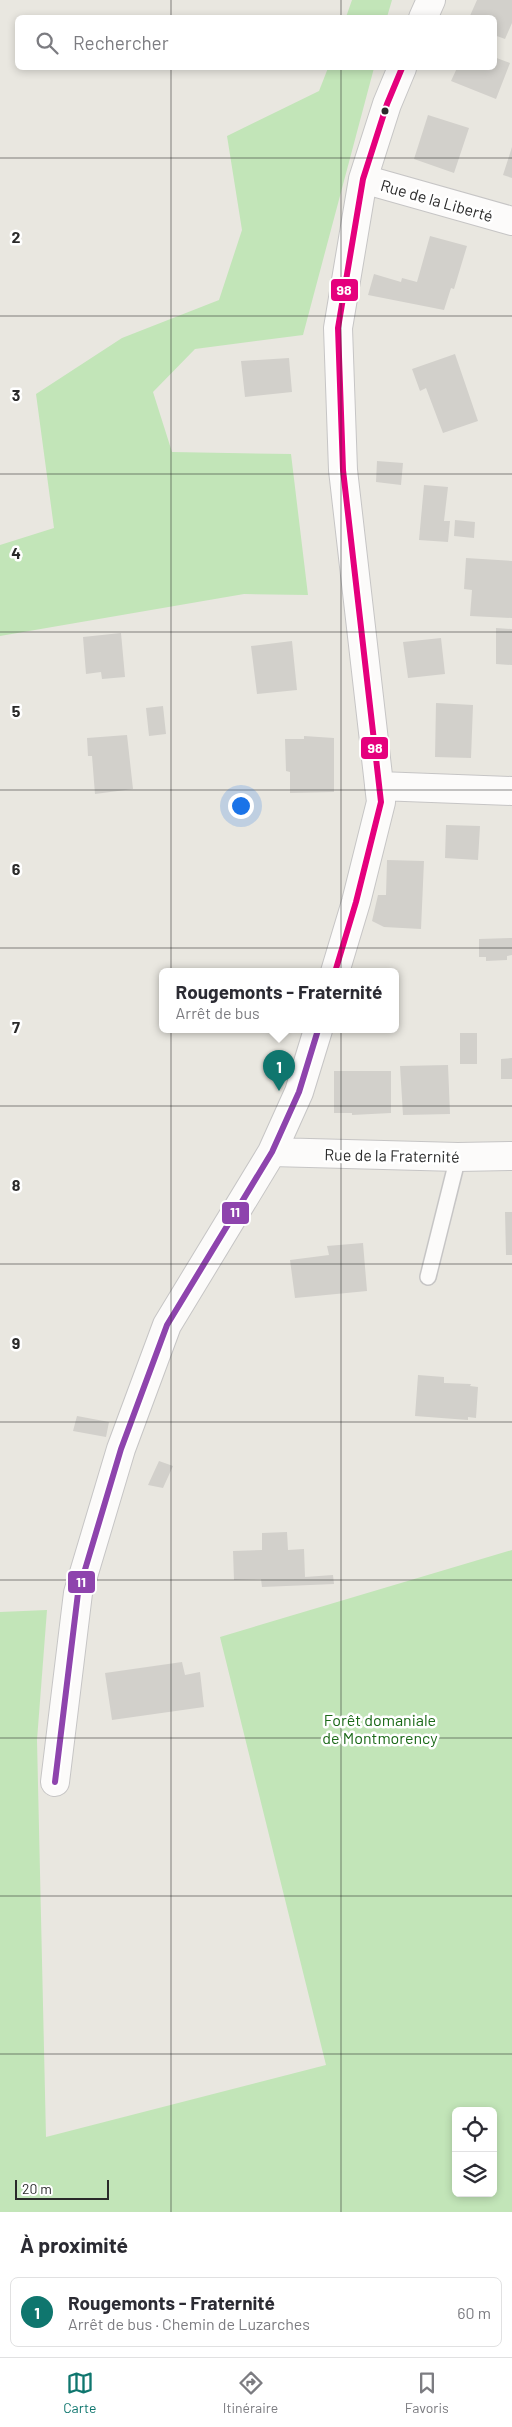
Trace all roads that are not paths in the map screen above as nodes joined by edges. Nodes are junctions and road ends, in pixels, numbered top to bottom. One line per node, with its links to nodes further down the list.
1 (431, 0): 2 (street)
2 (424, 15)
3 (401, 70): 4 (street)
4 (363, 179): 5 (street, Rue de la Liberté); 6 (street)
5 (512, 221)
6 (379, 786): 7 (street); 8 (street)
7 (512, 791)
8 (336, 968)
9 (317, 1033): 10 (street)
10 (272, 1152): 12 (street, Rue de la Fraternité); 14 (street)
11 (512, 1156): 12 (street, Rue de la Fraternité)
12 (458, 1157): 13 (lane)
13 (428, 1277)
14 (55, 1782)

